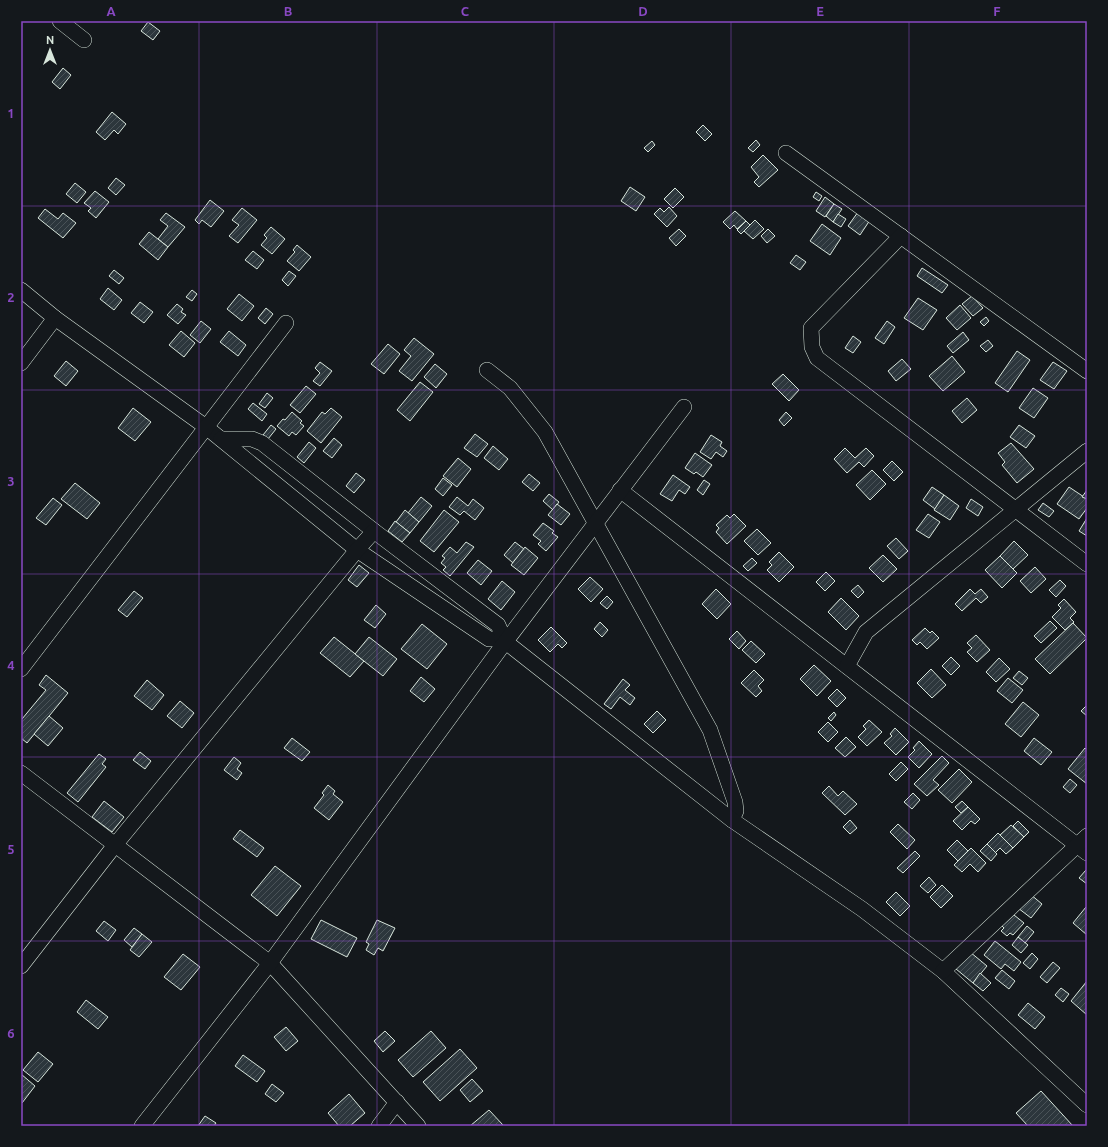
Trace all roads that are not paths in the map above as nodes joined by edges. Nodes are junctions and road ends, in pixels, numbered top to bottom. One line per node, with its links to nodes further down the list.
1 (60, 21): 2 (street)
2 (84, 40)
3 (786, 153): 4 (street)
4 (901, 236): 10 (street); 16 (street)
5 (21, 290): 6 (street)
6 (55, 318): 8 (street); 12 (street)
7 (286, 323): 12 (street)
8 (21, 363)
9 (487, 370): 17 (street)
10 (1087, 371)
11 (684, 407): 15 (street)
12 (206, 427): 13 (street); 23 (street)
13 (221, 439): 18 (street); 19 (street)
14 (1087, 451): 16 (street)
15 (620, 490): 17 (street); 22 (street)
16 (1015, 510): 20 (street); 22 (street)
17 (596, 523): 21 (street); 25 (street)
18 (374, 531): 19 (street); 21 (street)
19 (357, 550): 21 (street); 26 (street)
20 (1087, 564)
21 (504, 641): 25 (street); 28 (street)
22 (847, 666): 27 (street)
23 (21, 669)
24 (21, 773): 26 (street)
25 (732, 820): 30 (street)
26 (115, 845): 28 (street); 29 (street)
27 (1084, 845): 30 (street)
28 (270, 963): 31 (street); 33 (street)
29 (21, 966)
30 (943, 971): 32 (street)
31 (397, 1102): 34 (street); 35 (street)
32 (1087, 1105)
33 (142, 1126)
34 (378, 1126)
35 (418, 1126)

